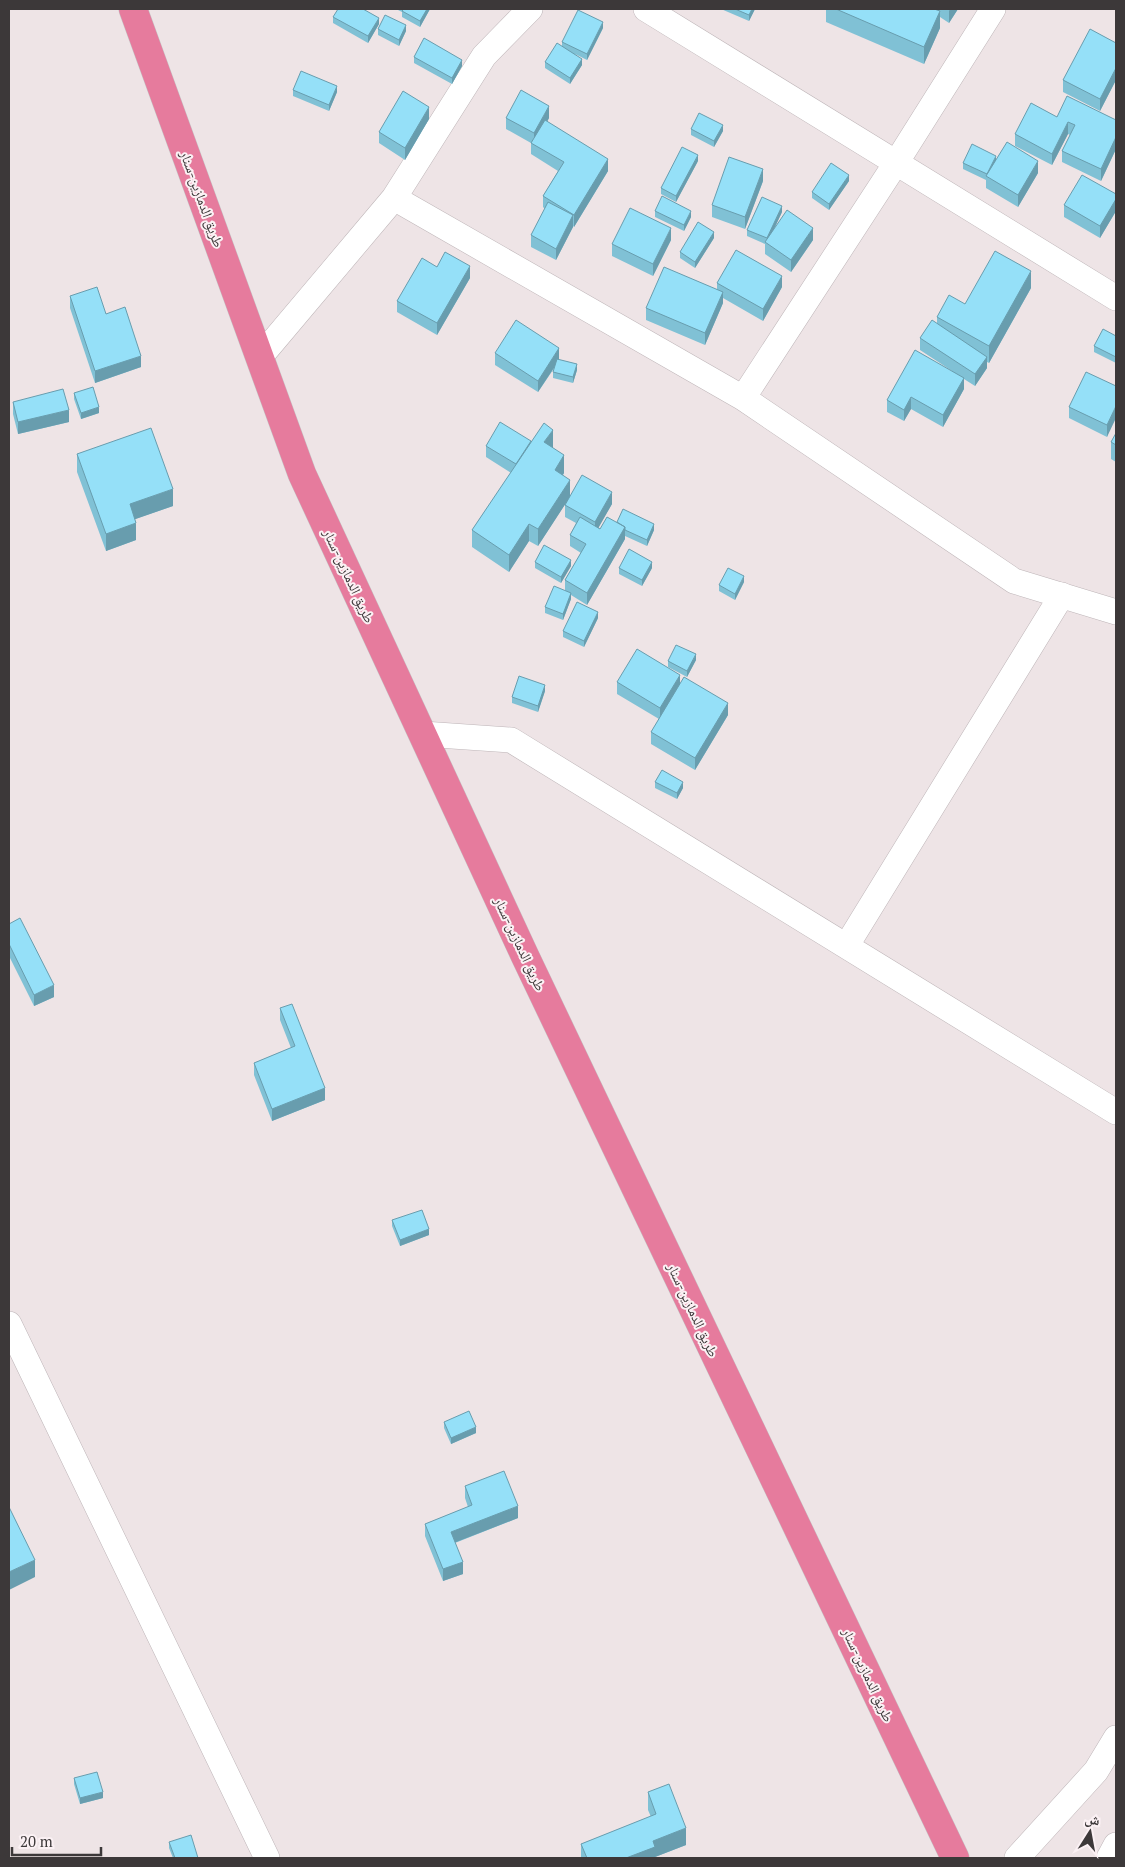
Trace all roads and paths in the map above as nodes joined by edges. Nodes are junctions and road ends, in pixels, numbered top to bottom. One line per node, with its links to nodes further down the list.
1 (134, 9): 8 (highway, طريق الدمازين-سنار)
2 (530, 9): 6 (street)
3 (646, 9): 5 (street)
4 (993, 9): 5 (street)
5 (896, 163): 7 (street); 9 (street)
6 (394, 198): 8 (street); 9 (street)
7 (1116, 298)
8 (260, 357): 12 (highway, طريق الدمازين-سنار)
9 (743, 398): 10 (street)
10 (1062, 595): 11 (street); 13 (street)
11 (1116, 612)
12 (423, 734): 13 (street); 19 (highway, طريق الدمازين-سنار)
13 (846, 945): 14 (street)
14 (1116, 1112)
15 (9, 1324): 18 (street)
16 (1116, 1738): 20 (street)
17 (1116, 1845): 21 (street)
18 (267, 1858)
19 (955, 1858)
20 (1017, 1858)
21 (1109, 1858)

